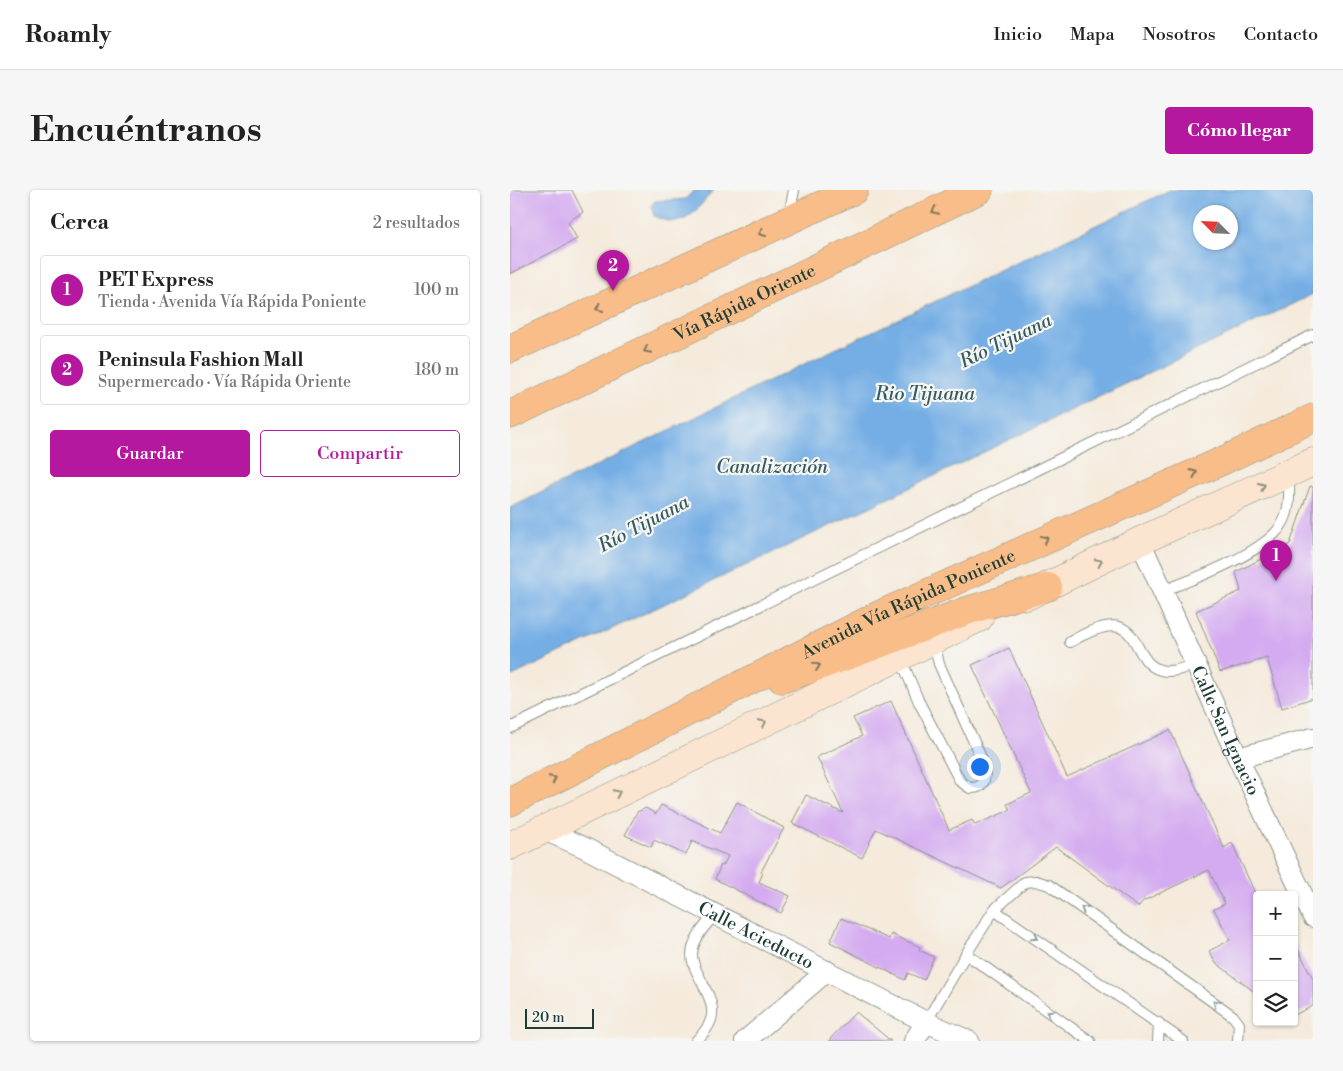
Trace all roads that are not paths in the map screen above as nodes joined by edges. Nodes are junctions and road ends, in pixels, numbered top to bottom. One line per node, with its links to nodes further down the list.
1 (794, 190): 4 (lane)
2 (854, 190): 4 (highway)
3 (979, 190): 7 (highway, Vía Rápida Oriente, one-way to 7)
4 (788, 221): 6 (highway, one-way to 6)
5 (1313, 335): 18 (lane)
6 (510, 349)
7 (510, 415)
8 (1313, 418): 17 (highway, Avenida Vía Rápida Poniente, one-way to 8)
9 (1306, 466): 10 (main road, one-way to 9); 12 (lane)
10 (1140, 542): 11 (main road, one-way to 10); 12 (street, Calle San Ignacio)
11 (1048, 586): 13 (main road); 17 (highway, one-way to 11)
12 (1162, 591): 16 (street, Calle San Ignacio)
13 (934, 639): 15 (main road); 15 (lane)
14 (1070, 642): 16 (lane)
15 (896, 658): 22 (main road, one-way to 15)
16 (1196, 664): 20 (street, Calle San Ignacio)
17 (688, 710): 21 (highway, Avenida Vía Rápida Poniente, one-way to 17)
18 (510, 728)
19 (1313, 738): 20 (street)
20 (1238, 758): 26 (street, Calle San Ignacio)
21 (510, 802)
22 (542, 829): 23 (main road); 25 (street, Calle Acieducto)
23 (510, 846)
24 (994, 910): 27 (lane); 30 (lane, one-way to 30); 38 (lane, one-way to 24)
25 (715, 914): 28 (street, Calle Acieducto); 31 (lane)
26 (1313, 917)
27 (966, 954): 29 (lane); 35 (lane, one-way to 27)
28 (827, 971): 29 (street, Calle Acieducto); 32 (street)
29 (926, 1022): 33 (street); 34 (street, Calle Acieducto)
30 (1159, 1023): 36 (lane); 37 (lane)
31 (696, 1041)
32 (745, 1041)
33 (914, 1041)
34 (969, 1041)
35 (1090, 1041)
36 (1158, 1041)
37 (1183, 1041)
38 (1238, 1041)

